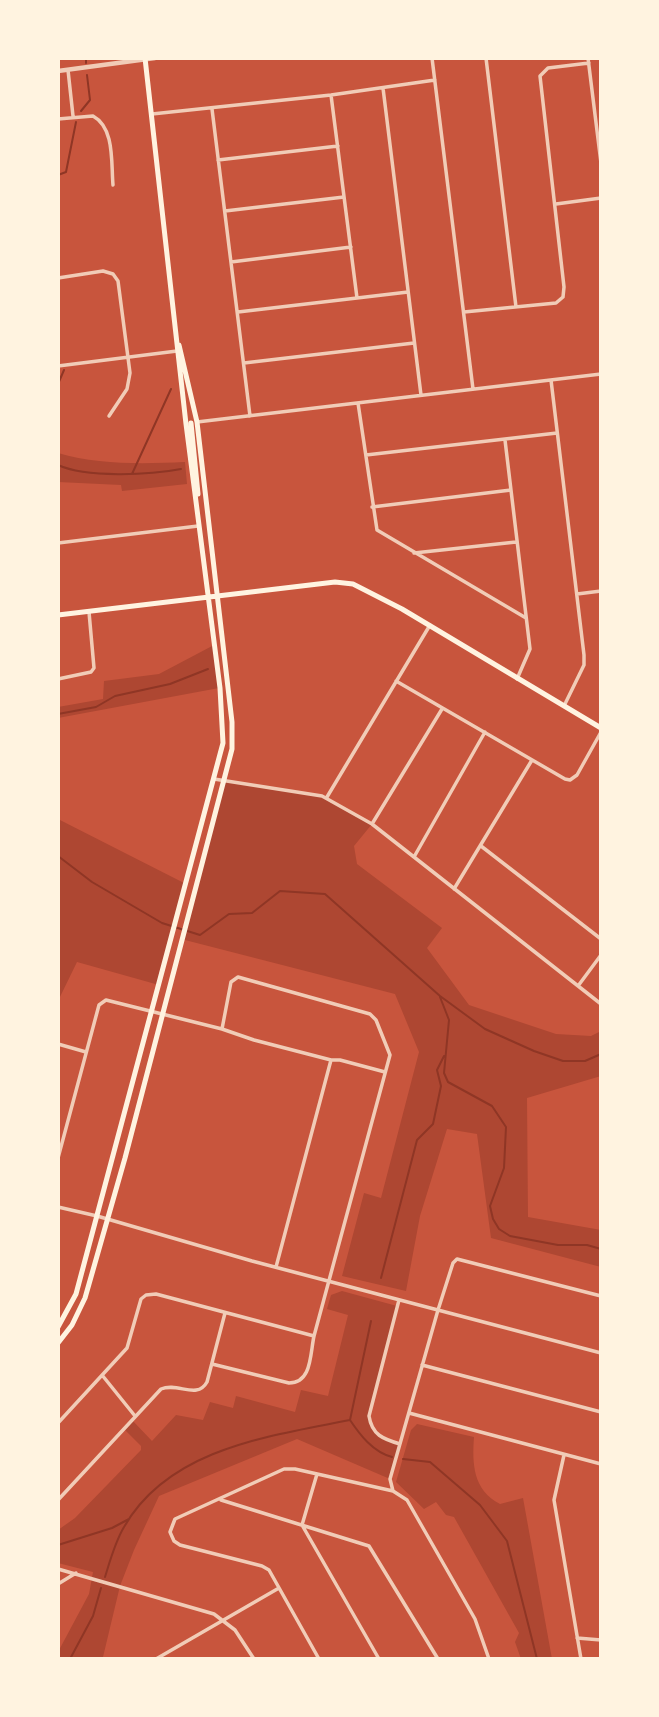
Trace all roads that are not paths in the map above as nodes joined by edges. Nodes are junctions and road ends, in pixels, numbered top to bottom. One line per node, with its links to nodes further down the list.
1 (145, 58): 2 (street); 6 (street); 12 (main road)
2 (155, 58)
3 (432, 58): 8 (street)
4 (486, 58): 28 (street)
5 (589, 60): 17 (street); 21 (street)
6 (68, 70): 7 (street); 13 (street)
7 (58, 71)
8 (435, 80): 9 (street); 30 (street)
9 (383, 88): 10 (street); 26 (street)
10 (331, 95): 11 (street); 15 (street)
11 (212, 109): 12 (street); 16 (street)
12 (151, 114): 32 (main road)
13 (74, 117): 14 (street); 18 (street)
14 (58, 119)
15 (338, 146): 16 (street); 19 (street)
16 (218, 160): 22 (street)
17 (601, 163)
18 (113, 185)
19 (344, 197): 22 (street); 23 (street)
20 (601, 198): 21 (street)
21 (556, 204): 28 (street)
22 (225, 211): 24 (street)
23 (351, 247): 24 (street); 27 (street)
24 (231, 262): 29 (street)
25 (58, 278): 33 (street)
26 (408, 292): 27 (street); 31 (street)
27 (357, 298): 29 (street)
28 (516, 307): 30 (street)
29 (238, 312): 34 (street)
30 (464, 312): 38 (street)
31 (414, 343): 34 (street); 39 (street)
32 (179, 349): 33 (street); 43 (main road); 43 (main road)
33 (128, 356): 35 (street); 41 (street)
34 (244, 363): 42 (street)
35 (58, 366)
36 (601, 374): 37 (street)
37 (551, 380): 38 (street); 44 (street)
38 (473, 389): 39 (street)
39 (421, 395): 40 (street)
40 (358, 403): 42 (street); 46 (street)
41 (109, 416)
42 (250, 416): 43 (street)
43 (191, 423): 49 (main road); 55 (main road)
44 (557, 433): 45 (street); 54 (street)
45 (505, 440): 46 (street); 47 (street)
46 (366, 455): 48 (street)
47 (511, 490): 48 (street); 50 (street)
48 (372, 507): 52 (street)
49 (198, 526): 51 (street); 56 (main road)
50 (516, 541): 52 (street); 59 (street)
51 (58, 543)
52 (414, 553): 59 (street)
53 (601, 591): 54 (street)
54 (577, 594): 64 (street)
55 (218, 597): 56 (main road); 60 (main road); 70 (main road)
56 (208, 598): 57 (main road); 69 (main road)
57 (89, 612): 58 (main road); 61 (street)
58 (58, 615)
59 (526, 618): 62 (street)
60 (430, 625): 62 (main road); 63 (street)
61 (58, 679)
62 (517, 679): 64 (main road)
63 (396, 681): 65 (street); 71 (street)
64 (564, 706): 66 (main road)
65 (443, 708): 67 (street); 72 (street)
66 (601, 730): 68 (street)
67 (485, 733): 68 (street); 74 (street)
68 (532, 760): 73 (street)
69 (214, 779): 70 (street); 80 (main road)
70 (224, 780): 71 (street); 81 (main road)
71 (327, 797): 72 (street)
72 (372, 824): 74 (street)
73 (481, 846): 75 (street); 76 (street)
74 (414, 857): 75 (street)
75 (454, 890): 78 (street)
76 (601, 939)
77 (601, 955): 78 (street)
78 (578, 986): 79 (street)
79 (601, 1004)
80 (152, 1013): 81 (street); 84 (street); 90 (main road)
81 (161, 1015): 82 (street); 91 (main road)
82 (222, 1029): 85 (street); 86 (street)
83 (58, 1045): 84 (street)
84 (86, 1052): 87 (street)
85 (331, 1060): 86 (street); 92 (street)
86 (385, 1072): 93 (street)
87 (59, 1151): 88 (street)
88 (58, 1158)
89 (58, 1207): 90 (street)
90 (97, 1216): 91 (street); 98 (main road)
91 (108, 1219): 92 (street); 100 (main road)
92 (275, 1268): 93 (street)
93 (329, 1282): 95 (street); 99 (street)
94 (601, 1296): 96 (street)
95 (399, 1300): 96 (street); 109 (street)
96 (438, 1310): 101 (street); 103 (street)
97 (225, 1313): 99 (street); 102 (street); 104 (street)
98 (58, 1327)
99 (314, 1336): 102 (street)
100 (58, 1343)
101 (601, 1353)
102 (212, 1364): 107 (street)
103 (422, 1365): 105 (street); 106 (street)
104 (102, 1375): 107 (street); 108 (street)
105 (601, 1412)
106 (409, 1413): 109 (street); 110 (street)
107 (135, 1416): 114 (street)
108 (58, 1423)
109 (400, 1444): 113 (street)
110 (564, 1455): 111 (street); 122 (street)
111 (601, 1464)
112 (317, 1474): 113 (street); 115 (street); 116 (street)
113 (393, 1491): 129 (street)
114 (58, 1500)
115 (219, 1500): 116 (street); 120 (street)
116 (302, 1525): 127 (street); 128 (street)
117 (58, 1569): 118 (street)
118 (76, 1573): 119 (street); 121 (street)
119 (58, 1584)
120 (279, 1588): 121 (street); 126 (street)
121 (225, 1620): 124 (street); 125 (street)
122 (577, 1638): 123 (street); 130 (street)
123 (601, 1640)
124 (156, 1659)
125 (254, 1659)
126 (319, 1659)
127 (379, 1659)
128 (438, 1659)
129 (489, 1659)
130 (581, 1659)

